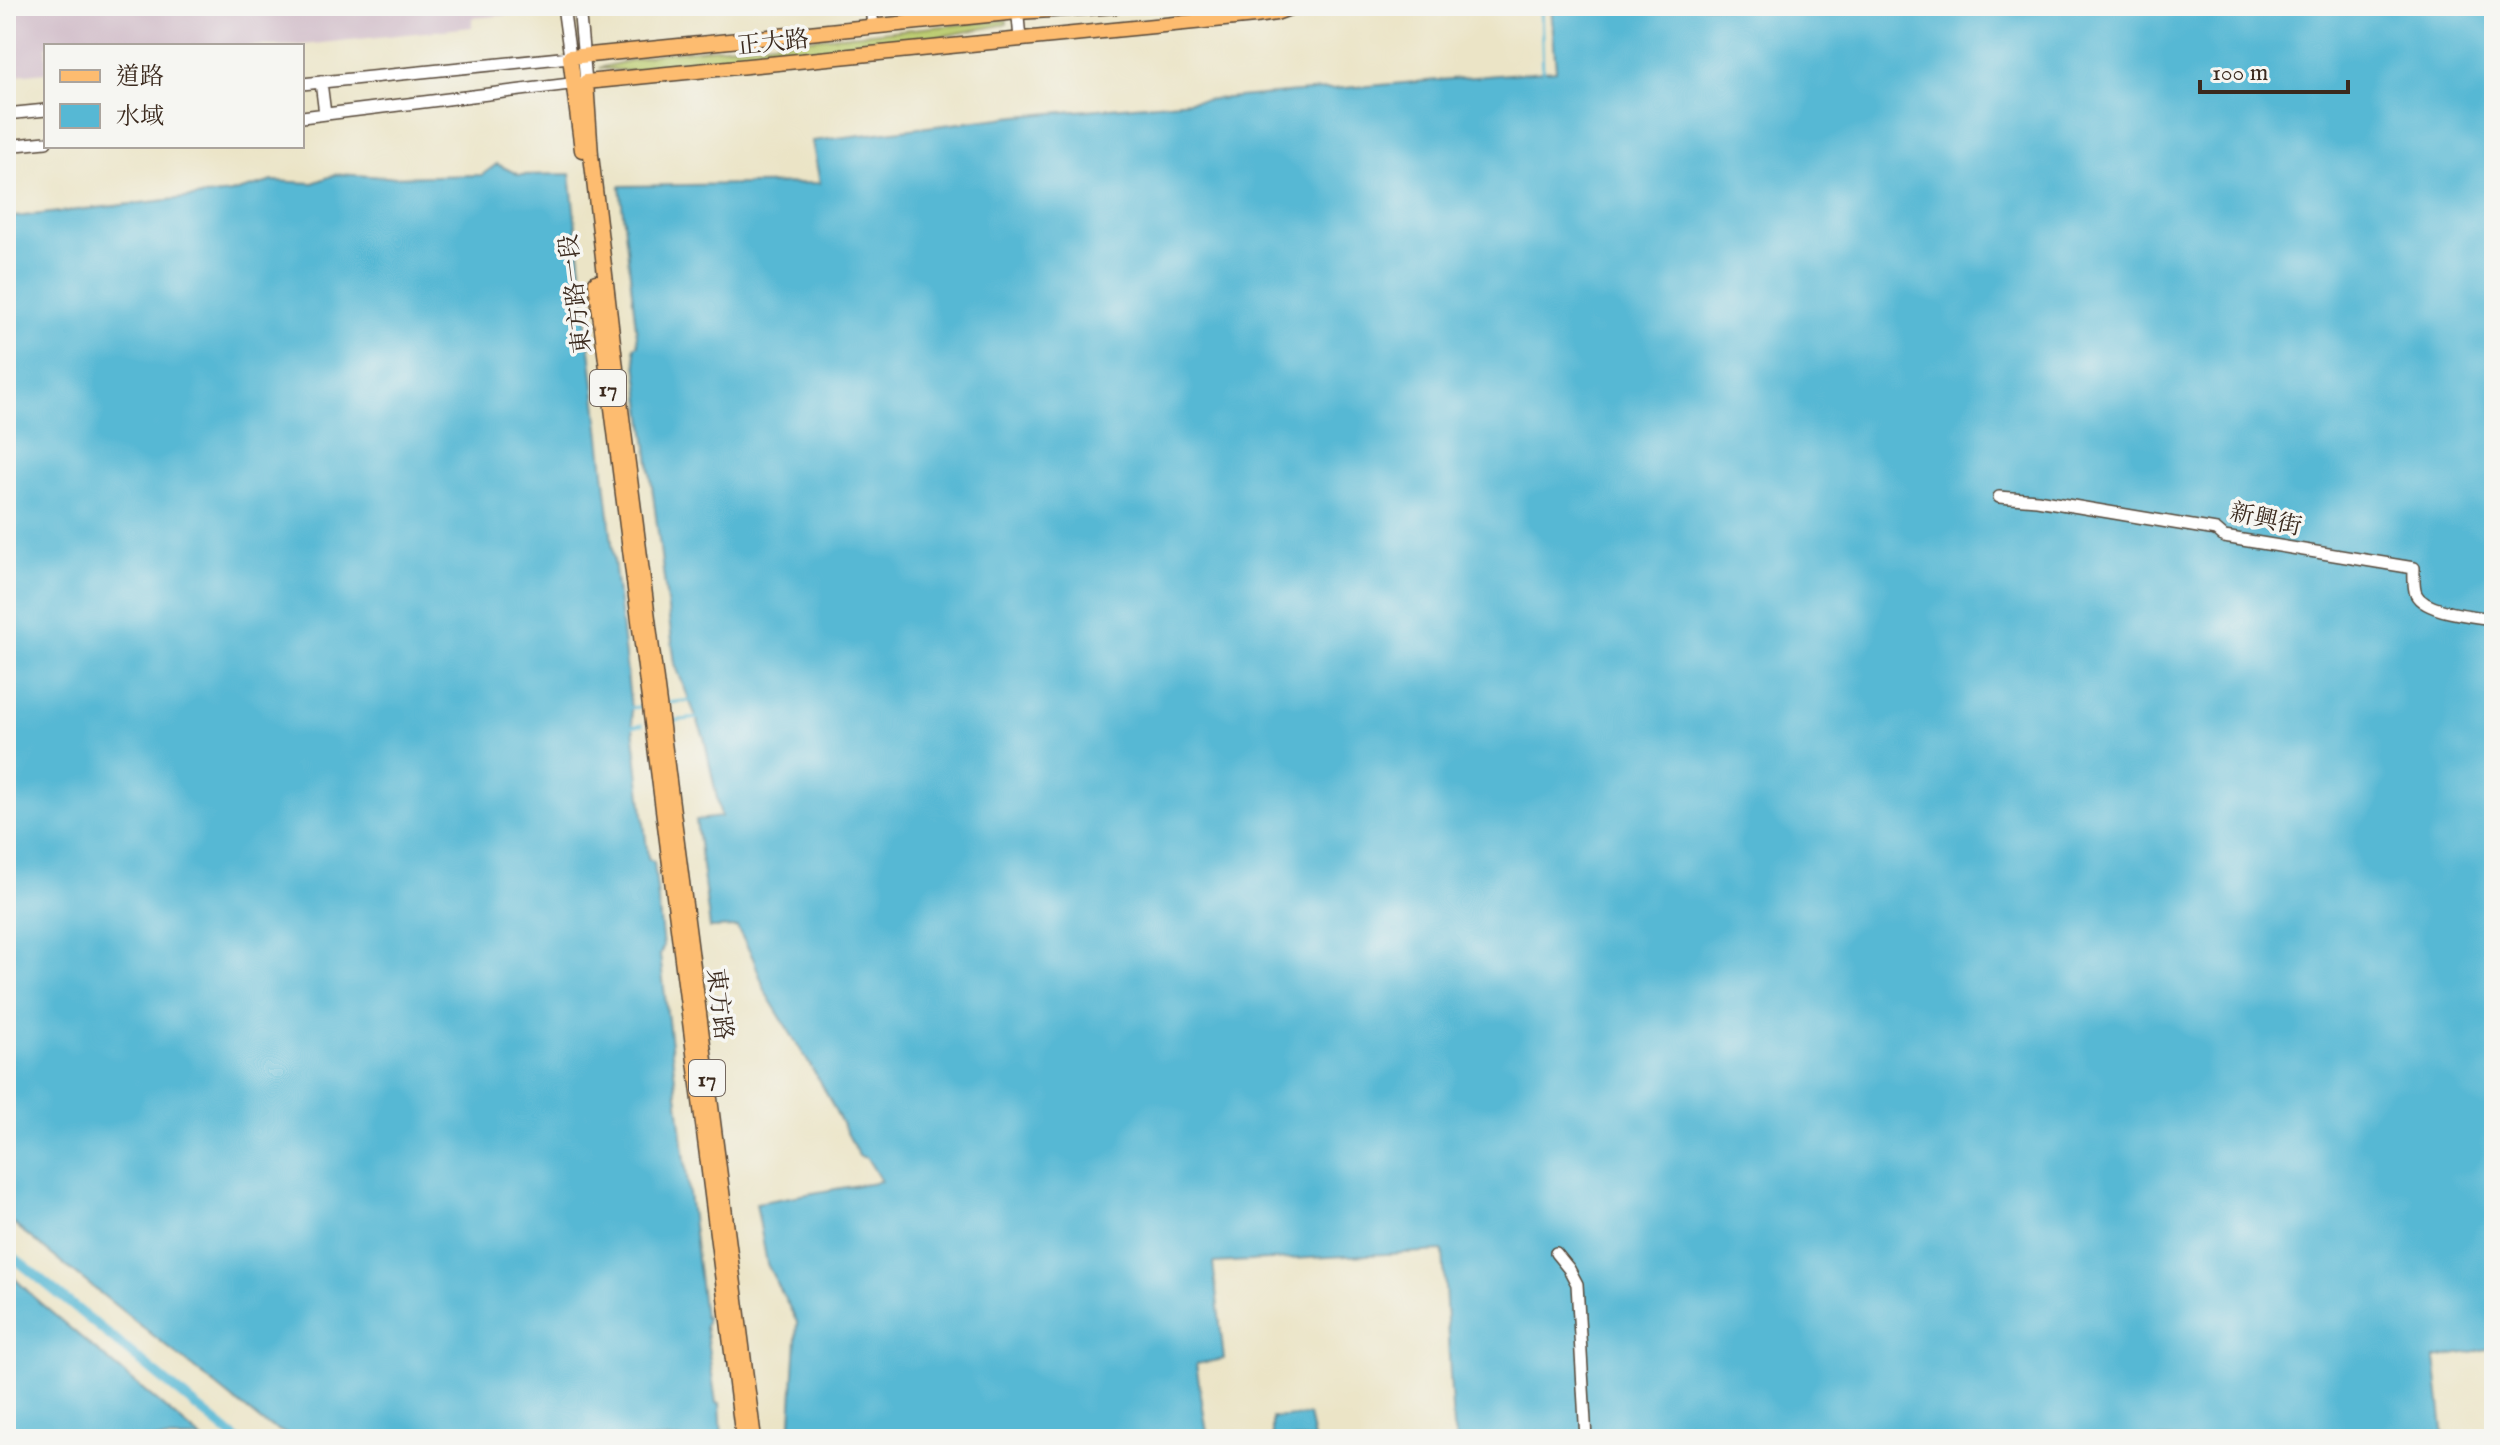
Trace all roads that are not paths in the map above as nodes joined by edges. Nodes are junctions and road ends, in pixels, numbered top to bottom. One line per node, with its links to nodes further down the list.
1 (563, 6): 11 (street, 東方路一段)
2 (579, 6): 11 (street, 東方路一段)
3 (871, 6): 9 (street)
4 (1117, 6): 7 (main road, 正大路)
5 (1295, 6): 10 (main road, 正大路)
6 (1376, 6): 8 (street)
7 (1017, 9): 9 (main road, 正大路); 10 (street)
8 (1347, 9)
9 (873, 27): 11 (main road, 正大路)
10 (1020, 39): 13 (main road, 正大路)
11 (577, 56): 12 (street, 正大路); 13 (main road, 東方路一段 / 17)
12 (321, 82): 14 (street, 正大路); 17 (street)
13 (580, 83): 17 (street, 正大路); 23 (main road, 東方路一段 / 17)
14 (304, 84)
15 (44, 110): 16 (street)
16 (6, 114)
17 (325, 114): 18 (street, 正大路)
18 (304, 117)
19 (44, 142): 20 (street)
20 (6, 146)
21 (1999, 497): 22 (street, 新興街)
22 (2494, 619)
23 (655, 718): 25 (main road, 東方路 / 17); 26 (main road, 東方路 / 17)
24 (1556, 1253): 27 (street)
25 (743, 1439)
26 (754, 1439)
27 (1586, 1439)

